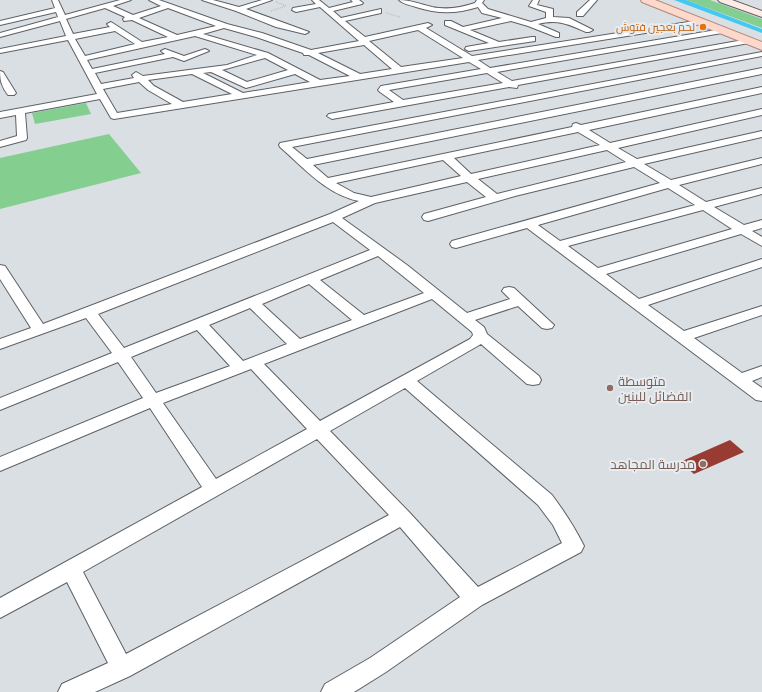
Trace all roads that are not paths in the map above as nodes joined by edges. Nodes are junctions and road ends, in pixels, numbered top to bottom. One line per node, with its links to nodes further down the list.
1 (126, 0): 18 (street)
2 (152, 0): 19 (street)
3 (205, 0): 20 (street)
4 (244, 0): 17 (street)
5 (270, 0): 17 (street)
6 (354, 0): 24 (street)
7 (402, 0): 16 (street)
8 (463, 0): 16 (street)
9 (536, 0): 34 (street)
10 (594, 0): 27 (street)
11 (646, 0): 28 (main road)
12 (655, 0): 55 (main road)
13 (723, 0): 29 (street)
14 (53, 1): 21 (street)
15 (318, 2): 23 (street); 24 (street)
16 (480, 2): 33 (street)
17 (257, 3): 22 (street)
18 (106, 6): 31 (street); 32 (street)
19 (168, 6): 26 (street); 32 (street)
20 (227, 6): 22 (street); 26 (street)
21 (59, 9): 31 (street); 37 (street)
22 (239, 9): 40 (street)
23 (296, 10)
24 (328, 10): 35 (street)
25 (378, 11): 35 (street)
26 (191, 14): 41 (street)
27 (580, 14)
28 (681, 14): 30 (street); 36 (main road)
29 (762, 14)
30 (666, 17)
31 (63, 18): 49 (street); 50 (street)
32 (132, 18): 42 (street); 51 (street)
33 (509, 19): 39 (street); 43 (street)
34 (549, 19): 39 (street); 47 (street)
35 (341, 20): 53 (street)
36 (700, 22): 44 (main road); 52 (street)
37 (0, 23)
38 (448, 23): 43 (street)
39 (531, 24): 47 (street)
40 (279, 25): 45 (street); 46 (street)
41 (224, 26): 45 (street); 48 (street)
42 (117, 28): 50 (street); 56 (street)
43 (462, 29): 57 (street)
44 (722, 31): 54 (main road); 60 (street)
45 (249, 32): 63 (street)
46 (305, 32)
47 (566, 33): 52 (street); 57 (street)
48 (195, 34): 51 (street); 67 (street)
49 (0, 35)
50 (70, 37): 61 (street); 68 (street)
51 (174, 37): 56 (street)
52 (592, 39): 60 (street); 69 (street)
53 (364, 41): 62 (street); 63 (street); 76 (street)
54 (748, 41): 58 (main road); 72 (street)
55 (762, 42)
56 (143, 44): 59 (street); 66 (street)
57 (497, 44): 62 (street)
58 (762, 46)
59 (122, 49): 68 (street); 71 (street)
60 (613, 50): 72 (street); 79 (street)
61 (0, 51)
62 (458, 51): 64 (street); 69 (street)
63 (309, 52): 70 (street); 85 (street)
64 (442, 54)
65 (762, 54): 83 (street)
66 (173, 55): 71 (street); 74 (street)
67 (265, 55): 70 (street); 74 (street)
68 (81, 59): 81 (street)
69 (470, 59): 76 (street); 79 (street)
70 (276, 60): 78 (street)
71 (142, 61): 73 (street)
72 (637, 61): 83 (street); 88 (street)
73 (126, 64): 81 (street); 86 (street)
74 (228, 67): 75 (street)
75 (212, 69): 77 (street); 78 (street)
76 (399, 70): 82 (street)
77 (193, 71): 86 (street); 95 (street)
78 (295, 71): 87 (street)
79 (489, 71): 88 (street); 89 (street)
80 (762, 71): 90 (street)
81 (89, 72): 91 (street)
82 (383, 73): 85 (street); 89 (street)
83 (660, 73): 90 (street); 96 (street)
84 (0, 74): 93 (street)
85 (359, 77): 87 (street)
86 (140, 79): 91 (street); 100 (street)
87 (318, 84): 95 (street)
88 (510, 84): 96 (street); 98 (street)
89 (402, 86): 99 (street)
90 (687, 86): 97 (street); 103 (street)
91 (98, 87): 94 (street)
92 (762, 90): 97 (street)
93 (11, 93)
94 (103, 96): 100 (street); 101 (street)
95 (242, 96): 100 (street)
96 (531, 97): 103 (street); 104 (street)
97 (715, 100): 107 (street); 110 (street)
98 (419, 101): 99 (street); 104 (street)
99 (402, 104): 106 (street)
100 (181, 105)
101 (20, 112): 105 (street); 113 (street)
102 (762, 112): 107 (street)
103 (556, 113): 110 (street); 112 (street)
104 (438, 115): 108 (street)
105 (0, 116)
106 (332, 116)
107 (747, 116): 109 (street); 114 (street)
108 (401, 122): 112 (street); 118 (street)
109 (762, 123)
110 (581, 128): 114 (street); 115 (street)
111 (762, 134): 117 (street)
112 (422, 140): 118 (street)
113 (0, 144)
114 (610, 146): 117 (street); 119 (street)
115 (446, 157): 119 (street); 120 (street)
116 (762, 161): 121 (street)
117 (635, 162): 121 (street); 123 (street)
118 (305, 163): 120 (street)
119 (469, 178): 123 (street); 124 (street)
120 (326, 182): 124 (street)
121 (670, 184): 125 (street); 128 (street)
122 (762, 191): 125 (street)
123 (494, 198): 127 (street)
124 (371, 200): 126 (street)
125 (704, 206): 130 (street); 133 (street)
126 (334, 217): 134 (street); 145 (street)
127 (428, 217)
128 (528, 223): 132 (street); 133 (street)
129 (762, 224): 130 (street)
130 (743, 230): 131 (street); 137 (street)
131 (762, 242)
132 (456, 244)
133 (558, 245): 137 (street)
134 (380, 251): 138 (street); 140 (street)
135 (762, 263): 143 (street)
136 (0, 269): 150 (street)
137 (595, 273): 143 (street)
138 (310, 279): 142 (street); 147 (street)
139 (509, 291): 141 (street)
140 (434, 294): 146 (street); 147 (street)
141 (520, 301): 146 (street); 149 (street)
142 (253, 303): 148 (street); 154 (street)
143 (637, 304): 152 (street)
144 (762, 310): 152 (street)
145 (89, 312): 150 (street); 155 (street)
146 (465, 318): 151 (street)
147 (362, 321): 154 (street)
148 (200, 324): 155 (street); 156 (street)
149 (547, 325)
150 (40, 330): 153 (street)
151 (480, 336): 158 (street); 159 (street)
152 (682, 337): 160 (street)
153 (0, 344)
154 (297, 345): 156 (street)
155 (123, 355): 162 (street); 163 (street)
156 (247, 365): 162 (street); 164 (street)
157 (762, 371): 160 (street)
158 (406, 380): 164 (street); 169 (street)
159 (533, 380)
160 (740, 380): 161 (street)
161 (762, 396)
162 (154, 400): 165 (street); 166 (street)
163 (0, 404)
164 (317, 430): 166 (street); 167 (street)
165 (0, 464)
166 (213, 489): 168 (street)
167 (402, 517): 169 (street); 171 (street)
168 (71, 569): 170 (street); 171 (street)
169 (475, 599): 173 (street)
170 (0, 609)
171 (122, 668): 172 (street)
172 (70, 692)
173 (333, 692)

